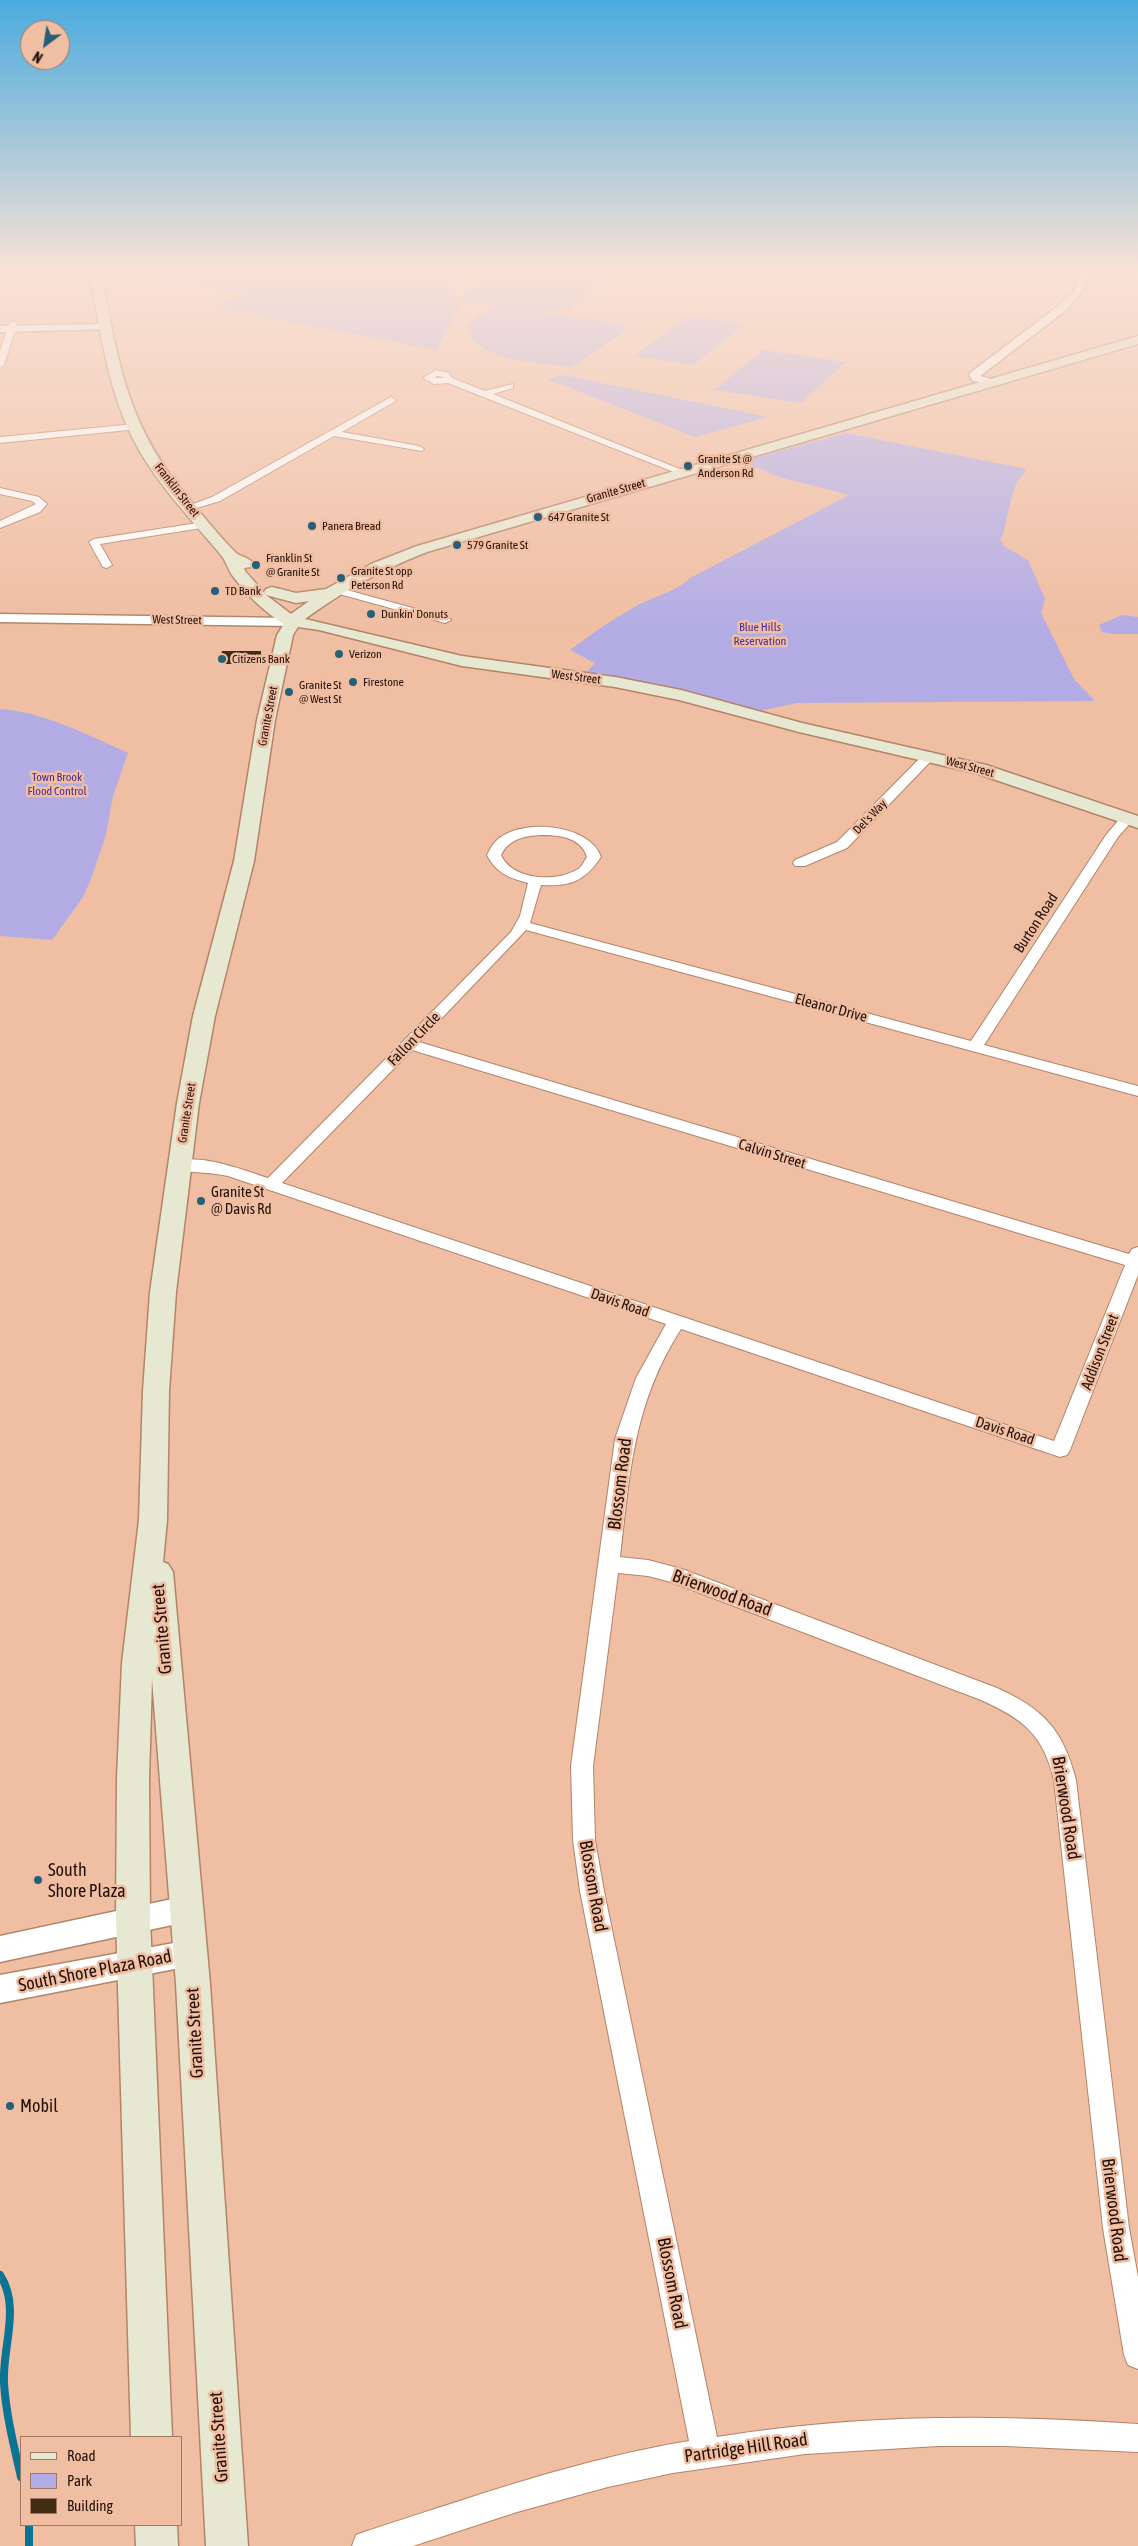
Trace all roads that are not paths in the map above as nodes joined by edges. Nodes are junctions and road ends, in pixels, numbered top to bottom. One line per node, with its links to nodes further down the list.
1 (120, 391): 7 (main road, Franklin Street)
2 (481, 391): 5 (street)
3 (494, 391): 5 (street)
4 (968, 391): 11 (main road, Granite Street)
5 (487, 393): 11 (street)
6 (391, 400): 8 (street)
7 (134, 427): 9 (street); 13 (main road, Franklin Street)
8 (333, 433): 10 (street); 13 (street)
9 (0, 440)
10 (419, 449)
11 (682, 472): 17 (main road, Granite Street)
12 (0, 491): 14 (street)
13 (190, 507): 15 (main road, Franklin Street)
14 (0, 524)
15 (204, 525): 16 (street); 18 (main road, Franklin Street)
16 (107, 565)
17 (334, 591): 18 (main road); 21 (street); 22 (main road, Granite Street)
18 (266, 595): 20 (street); 22 (main road, Franklin Street)
19 (0, 618): 20 (street, West Street)
20 (214, 620): 22 (street, West Street)
21 (445, 620)
22 (292, 622): 23 (main road, West Street); 31 (main road, Granite Street)
23 (929, 756): 24 (main road, West Street); 25 (street, Del's Way)
24 (1132, 821): 29 (street, Burton Road)
25 (800, 862)
26 (535, 881): 26 (street); 27 (street, Fallon Circle)
27 (524, 925): 28 (street, Fallon Circle); 29 (street, Eleanor Drive)
28 (409, 1044): 32 (street, Fallon Circle); 33 (street, Calvin Street)
29 (975, 1046): 30 (street, Eleanor Drive)
30 (1138, 1091)
31 (179, 1164): 32 (street, Davis Road); 36 (main road, Granite Street)
32 (271, 1185): 34 (street, Davis Road)
33 (1136, 1257): 35 (street, Addison Street)
34 (676, 1322): 35 (street, Davis Road); 37 (street, Blossom Road)
35 (1060, 1450)
36 (153, 1520): 38 (main road, Granite Street); 39 (main road, Granite Street)
37 (610, 1564): 44 (street, Brierwood Road); 47 (street, Blossom Road)
38 (186, 1908): 39 (street); 41 (main road, Granite Street)
39 (133, 1918): 40 (street); 42 (main road, Granite Street)
40 (0, 1949)
41 (190, 1953): 42 (street, South Shore Plaza Road); 50 (main road, Granite Street)
42 (134, 1963): 43 (street, South Shore Plaza Road); 45 (main road, Granite Street)
43 (0, 1989)
44 (1138, 2355)
45 (152, 2436)
46 (1138, 2438): 47 (street, Partridge Hill Road)
47 (706, 2453): 51 (street, Partridge Hill Road)
48 (156, 2526): 49 (main road)
49 (157, 2546)
50 (227, 2546)
51 (367, 2546)

